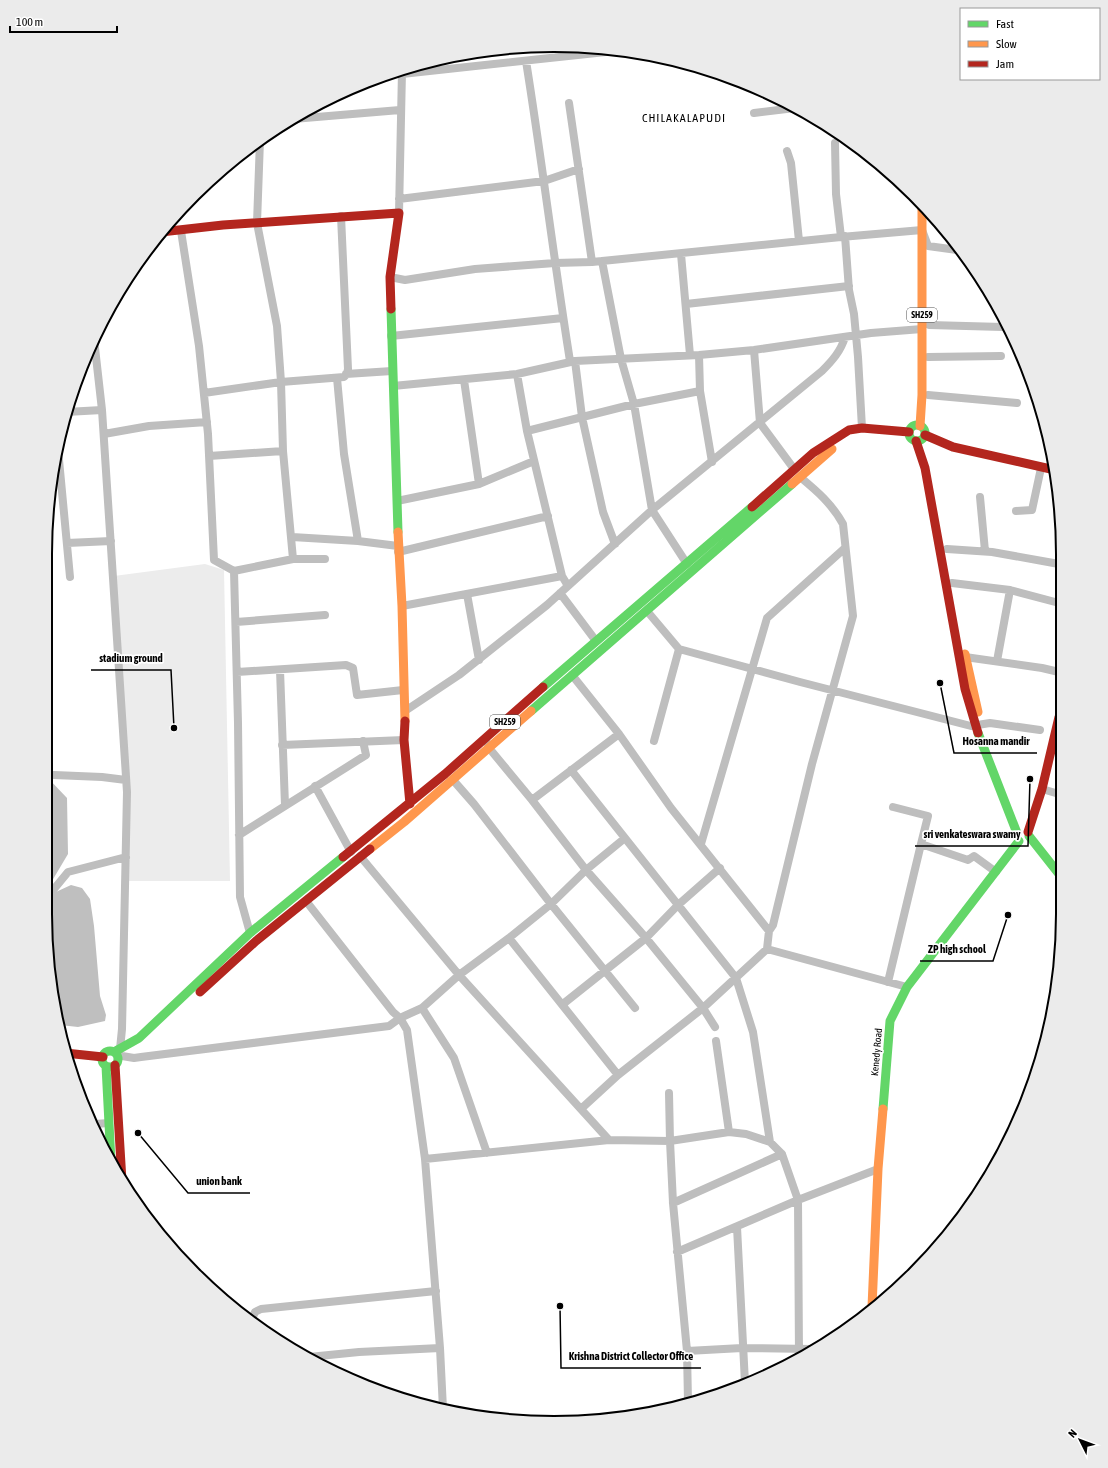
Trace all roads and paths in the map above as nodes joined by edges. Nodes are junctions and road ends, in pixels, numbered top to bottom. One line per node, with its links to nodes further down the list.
1 (591, 53): 2 (street)
2 (526, 60): 3 (street); 14 (street)
3 (420, 70)
4 (402, 76): 7 (street)
5 (569, 103): 13 (street)
6 (786, 109): 8 (street)
7 (400, 110): 9 (street); 15 (street)
8 (754, 113)
9 (305, 118)
10 (835, 143): 24 (street)
11 (260, 148): 20 (street)
12 (787, 151): 25 (street)
13 (579, 169): 14 (street); 30 (street)
14 (544, 181): 15 (street); 31 (street)
15 (399, 199): 17 (street)
16 (922, 213): 21 (main road, SH259)
17 (399, 214): 18 (main road); 32 (main road)
18 (341, 216): 20 (main road); 50 (street)
19 (928, 220): 26 (main road, SH259)
20 (257, 223): 22 (main road); 54 (street)
21 (922, 230): 24 (street); 26 (street); 36 (main road, SH259)
22 (181, 231): 23 (main road); 57 (street)
23 (170, 232)
24 (843, 236): 25 (street); 33 (street)
25 (799, 241): 28 (street)
26 (928, 246): 27 (street); 36 (main road, SH259)
27 (953, 249)
28 (681, 254): 29 (street); 34 (street)
29 (602, 261): 30 (street); 47 (street)
30 (592, 262): 31 (street)
31 (554, 263): 32 (street); 35 (street)
32 (390, 277): 38 (main road)
33 (849, 286): 34 (street); 39 (street)
34 (686, 304): 43 (street)
35 (563, 318): 38 (street); 48 (street)
36 (925, 327): 37 (street); 39 (street); 46 (main road, SH259); 69 (main road, SH259)
37 (1001, 327)
38 (391, 336): 49 (main road)
39 (856, 336): 40 (street); 66 (street)
40 (845, 337): 41 (street); 65 (street)
41 (754, 350): 44 (street); 65 (street)
42 (95, 351): 61 (street)
43 (690, 355): 44 (street); 47 (street)
44 (699, 355): 56 (street)
45 (1001, 356): 46 (street)
46 (928, 357): 58 (main road, SH259)
47 (621, 359): 48 (street); 60 (street)
48 (573, 361): 51 (street); 63 (street)
49 (392, 371): 50 (street); 55 (main road)
50 (346, 374): 52 (street)
51 (517, 374): 53 (street); 67 (street)
52 (337, 378): 54 (street); 86 (street)
53 (464, 380): 55 (street); 78 (street)
54 (281, 382): 57 (street); 70 (street)
55 (393, 386): 80 (main road)
56 (700, 391): 60 (street); 73 (street)
57 (204, 393): 64 (street)
58 (928, 395): 59 (street); 69 (main road, SH259)
59 (1017, 403)
60 (634, 404): 63 (street); 81 (street)
61 (102, 410): 62 (street); 68 (street)
62 (73, 412)
63 (582, 416): 67 (street); 88 (street)
64 (207, 422): 68 (street); 71 (street)
65 (760, 423): 73 (street); 77 (street)
66 (862, 428): 69 (main road, SH259); 77 (main road, SH259)
67 (527, 430): 72 (street)
68 (104, 434): 85 (street)
69 (918, 434): 75 (main road); 77 (main road, SH259); 91 (main road); 123 (main road)
70 (283, 451): 71 (street); 84 (street)
71 (209, 456): 97 (street)
72 (534, 461): 78 (street); 83 (street)
73 (712, 462): 81 (street)
74 (60, 468): 87 (street)
75 (1042, 468): 76 (main road); 82 (street)
76 (1048, 469)
77 (797, 473): 89 (street); 96 (main road, SH259); 107 (main road, SH259)
78 (479, 484): 80 (street)
79 (980, 497): 92 (street)
80 (397, 501): 90 (main road)
81 (652, 510): 88 (street); 96 (street)
82 (1016, 511)
83 (548, 516): 90 (street); 98 (street)
84 (292, 537): 86 (street); 94 (street)
85 (111, 541): 87 (street); 135 (street)
86 (358, 541): 90 (street)
87 (67, 543): 99 (street)
88 (615, 544): 101 (street)
89 (845, 548): 115 (street); 121 (street)
90 (398, 549): 106 (main road)
91 (947, 549): 92 (street); 100 (main road)
92 (985, 551): 95 (street)
93 (325, 558): 94 (street)
94 (293, 559): 97 (street)
95 (1056, 563)
96 (687, 564): 110 (main road, SH259)
97 (234, 571): 109 (street)
98 (562, 576): 101 (street); 104 (street)
99 (70, 577)
100 (952, 583): 102 (street); 112 (main road)
101 (568, 586): 103 (street)
102 (1010, 590): 105 (street); 114 (street)
103 (560, 593): 110 (street); 113 (street)
104 (467, 594): 106 (street); 113 (street)
105 (1056, 602)
106 (402, 606): 120 (main road)
107 (647, 611): 111 (street); 119 (main road, SH259)
108 (325, 615): 109 (street)
109 (236, 622): 118 (street)
110 (596, 641): 127 (main road, SH259)
111 (679, 649): 115 (street); 130 (street)
112 (966, 657): 114 (street); 123 (main road)
113 (479, 660): 122 (street)
114 (997, 661): 117 (street)
115 (752, 668): 121 (street); 148 (street)
116 (280, 670): 118 (street); 120 (street); 131 (street)
117 (1056, 671)
118 (237, 672): 146 (street)
119 (572, 675): 125 (street); 132 (main road, SH259)
120 (404, 690): 122 (main road)
121 (833, 691): 123 (street); 161 (street)
122 (404, 711): 128 (main road)
123 (978, 725): 124 (street); 145 (main road)
124 (1040, 730)
125 (619, 734): 133 (street); 148 (street)
126 (1056, 735): 138 (main road, Kenedy Road)
127 (486, 739): 132 (street); 141 (main road, SH259)
128 (404, 740): 129 (street); 141 (main road)
129 (363, 741): 131 (street); 137 (street)
130 (654, 741)
131 (282, 744): 142 (street)
132 (490, 748): 136 (main road, SH259); 140 (street)
133 (571, 770): 140 (street); 147 (street)
134 (54, 776): 135 (street)
135 (126, 780): 152 (street)
136 (453, 780): 144 (main road, SH259); 159 (street)
137 (315, 786): 142 (street); 150 (street)
138 (1042, 788): 139 (street); 145 (main road, Kenedy Road)
139 (1056, 793)
140 (532, 800): 154 (street)
141 (410, 804): 144 (street); 150 (main road, SH259)
142 (285, 805): 146 (street)
143 (893, 807): 149 (street)
144 (415, 813): 151 (main road, SH259)
145 (1023, 834): 155 (main road); 156 (main road, Kenedy Road)
146 (239, 836): 162 (street)
147 (625, 838): 154 (street); 160 (street)
148 (701, 844): 153 (street)
149 (921, 844): 156 (street); 169 (street)
150 (351, 852): 162 (main road, SH259)
151 (360, 856): 158 (main road, SH259); 167 (street)
152 (126, 857): 157 (street); 179 (street)
153 (720, 868): 160 (street); 161 (street)
154 (586, 870): 159 (street); 164 (street)
155 (1056, 871)
156 (996, 872): 170 (main road, Kenedy Road)
157 (52, 890)
158 (306, 901): 175 (street); 179 (main road, SH259)
159 (551, 904): 163 (street); 166 (street)
160 (678, 905): 164 (street); 168 (street)
161 (769, 931): 165 (street)
162 (250, 933): 179 (main road, SH259)
163 (509, 938): 167 (street); 171 (street)
164 (646, 938): 166 (street); 174 (street)
165 (767, 949): 168 (street); 169 (street)
166 (605, 971): 171 (street); 173 (street)
167 (459, 975): 172 (street); 182 (street)
168 (736, 978): 174 (street); 188 (street)
169 (888, 982): 170 (street)
170 (907, 987): 194 (main road, Kenedy Road)
171 (563, 1004): 180 (street)
172 (422, 1008): 175 (street); 190 (street)
173 (635, 1008)
174 (703, 1008): 176 (street); 180 (street)
175 (400, 1018): 179 (street); 192 (street)
176 (715, 1027)
177 (716, 1041): 185 (street)
178 (72, 1054): 179 (main road)
179 (114, 1058): 183 (main road); 193 (main road)
180 (618, 1075): 182 (street)
181 (669, 1093): 187 (street)
182 (582, 1108): 186 (street)
183 (109, 1123): 184 (street); 189 (main road)
184 (98, 1124)
185 (729, 1132): 187 (street); 188 (street)
186 (609, 1140): 187 (street); 190 (street)
187 (670, 1141): 196 (street)
188 (770, 1142): 191 (street)
189 (110, 1148)
190 (487, 1153): 192 (street)
191 (782, 1154): 195 (street); 196 (street)
192 (425, 1159): 199 (street)
193 (121, 1168)
194 (878, 1169): 195 (street); 200 (main road, Kenedy Road)
195 (798, 1200): 197 (street); 205 (street)
196 (674, 1203): 198 (street)
197 (737, 1226): 198 (street); 203 (street)
198 (677, 1252): 204 (street)
199 (436, 1291): 201 (street); 202 (street)
200 (872, 1302)
201 (253, 1316)
202 (440, 1348): 207 (street); 210 (street)
203 (742, 1348): 204 (street); 206 (street); 208 (street)
204 (688, 1351): 209 (street)
205 (800, 1352)
206 (798, 1353)
207 (317, 1356)
208 (745, 1378)
209 (688, 1398)
210 (443, 1403)

